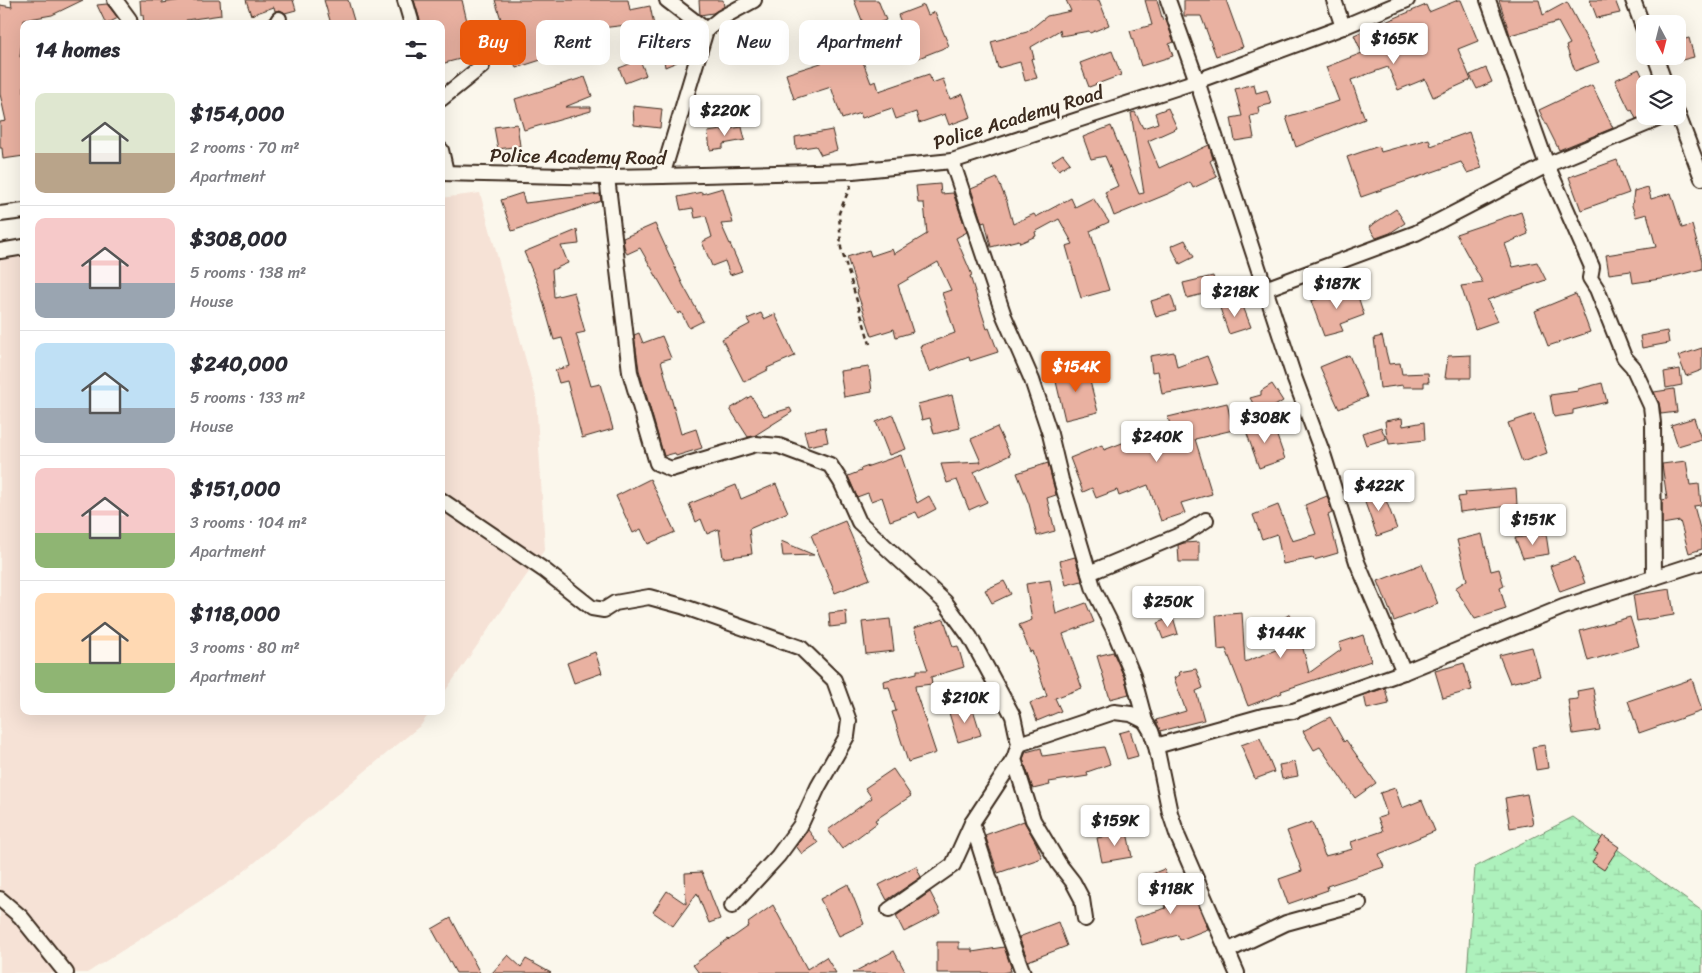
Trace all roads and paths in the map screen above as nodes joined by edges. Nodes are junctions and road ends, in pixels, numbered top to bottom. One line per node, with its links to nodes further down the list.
1 (114, 0): 11 (street)
2 (405, 0): 12 (street)
3 (754, 0): 15 (street)
4 (1168, 0): 18 (street)
5 (1334, 0): 14 (street)
6 (1407, 0): 14 (street, Police Academy Road)
7 (1488, 0): 23 (street)
8 (1633, 0): 10 (street)
9 (670, 1): 13 (street)
10 (1639, 15)
11 (129, 20)
12 (411, 20)
13 (694, 20)
14 (1343, 27): 18 (street, Police Academy Road)
15 (709, 28)
16 (695, 65): 26 (street)
17 (482, 66): 19 (street)
18 (1197, 81): 22 (street, Police Academy Road); 33 (street)
19 (445, 96)
20 (1643, 125): 23 (street)
21 (1682, 125): 28 (street)
22 (952, 161): 24 (street, Police Academy Road); 38 (street)
23 (1547, 165): 33 (street); 39 (street)
24 (853, 171): 26 (street, Police Academy Road); 34 (path)
25 (445, 172): 27 (street, Police Academy Road)
26 (662, 176): 27 (street, Police Academy Road)
27 (607, 177): 42 (street)
28 (1702, 178)
29 (20, 212): 30 (street)
30 (0, 214)
31 (20, 248): 32 (street)
32 (0, 251)
33 (1265, 290): 40 (street)
34 (870, 344)
35 (445, 503): 48 (street)
36 (1206, 520): 38 (street)
37 (1702, 562): 39 (street)
38 (1089, 573): 41 (street)
39 (1654, 578): 40 (street)
40 (1404, 672): 43 (street)
41 (1145, 721): 42 (street); 43 (street)
42 (1019, 744): 44 (street)
43 (1156, 746): 51 (street)
44 (1014, 759): 45 (street); 50 (street)
45 (972, 823): 49 (street); 53 (street)
46 (0, 899): 52 (street)
47 (1359, 903): 51 (street)
48 (732, 906)
49 (889, 910)
50 (1085, 919)
51 (1227, 951): 54 (street)
52 (66, 973)
53 (1023, 973)
54 (1237, 973)

